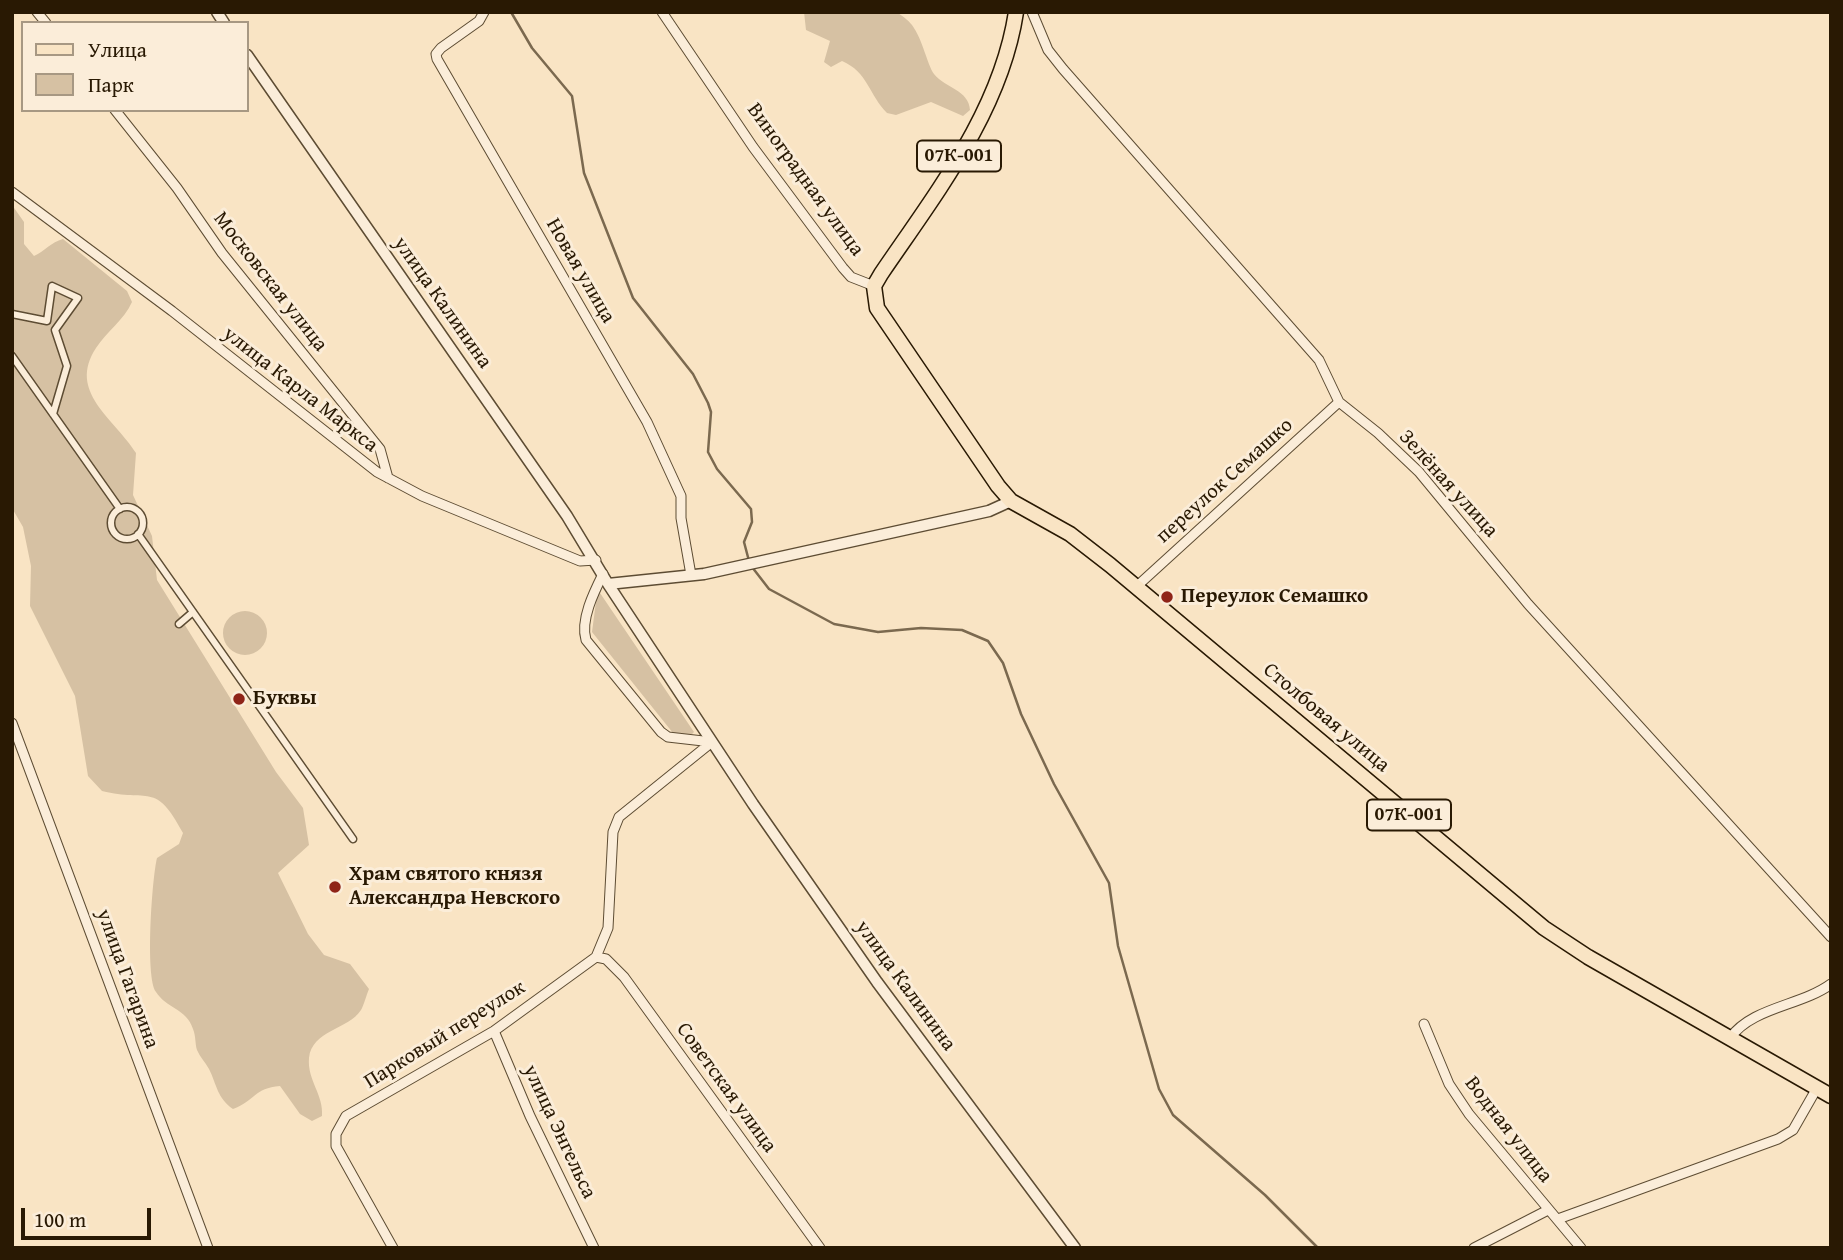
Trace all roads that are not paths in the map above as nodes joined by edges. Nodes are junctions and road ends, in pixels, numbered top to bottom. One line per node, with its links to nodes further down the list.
1 (484, 12): 18 (street, Новая улица)
2 (662, 12): 8 (street, Виноградная улица)
3 (1016, 12): 8 (main road, 07К-001)
4 (1032, 12): 11 (street, Зелёная улица)
5 (248, 56): 17 (street, улица Калинина)
6 (117, 112): 13 (street, Московская улица)
7 (12, 192): 13 (street, улица Карла Маркса)
8 (874, 286): 14 (main road, 07К-001)
9 (12, 314): 12 (street)
10 (12, 356): 12 (street)
11 (1339, 402): 20 (street, переулок Семашко); 30 (street, Зелёная улица)
12 (53, 414): 15 (street)
13 (388, 478): 17 (street, улица Карла Маркса)
14 (1011, 501): 18 (street); 20 (main road, Столбовая улица / 07К-001)
15 (120, 509): 16 (street); 16 (street)
16 (138, 534): 21 (street)
17 (596, 561): 19 (street, улица Калинина)
18 (691, 575): 19 (street)
19 (605, 579): 28 (street, улица Калинина); 28 (street)
20 (1136, 587): 35 (main road, Столбовая улица / 07К-001)
21 (193, 612): 22 (street); 24 (street)
22 (179, 624)
23 (227, 645): 24 (street)
24 (220, 650): 26 (street)
25 (271, 707): 26 (street)
26 (264, 713): 29 (street)
27 (12, 723): 40 (street, улица Гагарина)
28 (712, 742): 31 (street); 44 (street, улица Калинина)
29 (353, 839)
30 (1831, 937)
31 (596, 957): 34 (street, Парковый переулок); 43 (street, Советская улица)
32 (1831, 984): 35 (street)
33 (1424, 1024): 38 (street, Водная улица)
34 (494, 1031): 41 (street, Парковый переулок); 42 (street, улица Энгельса)
35 (1730, 1038): 36 (main road, Столбовая улица / 07К-001)
36 (1817, 1088): 37 (main road, Столбовая улица / 07К-001); 39 (street)
37 (1831, 1096)
38 (1548, 1210): 39 (street, Водная улица); 45 (street)
39 (1558, 1219): 46 (street, Водная улица)
40 (208, 1248)
41 (393, 1248)
42 (594, 1248)
43 (820, 1248)
44 (1075, 1248)
45 (1474, 1248)
46 (1581, 1248)

